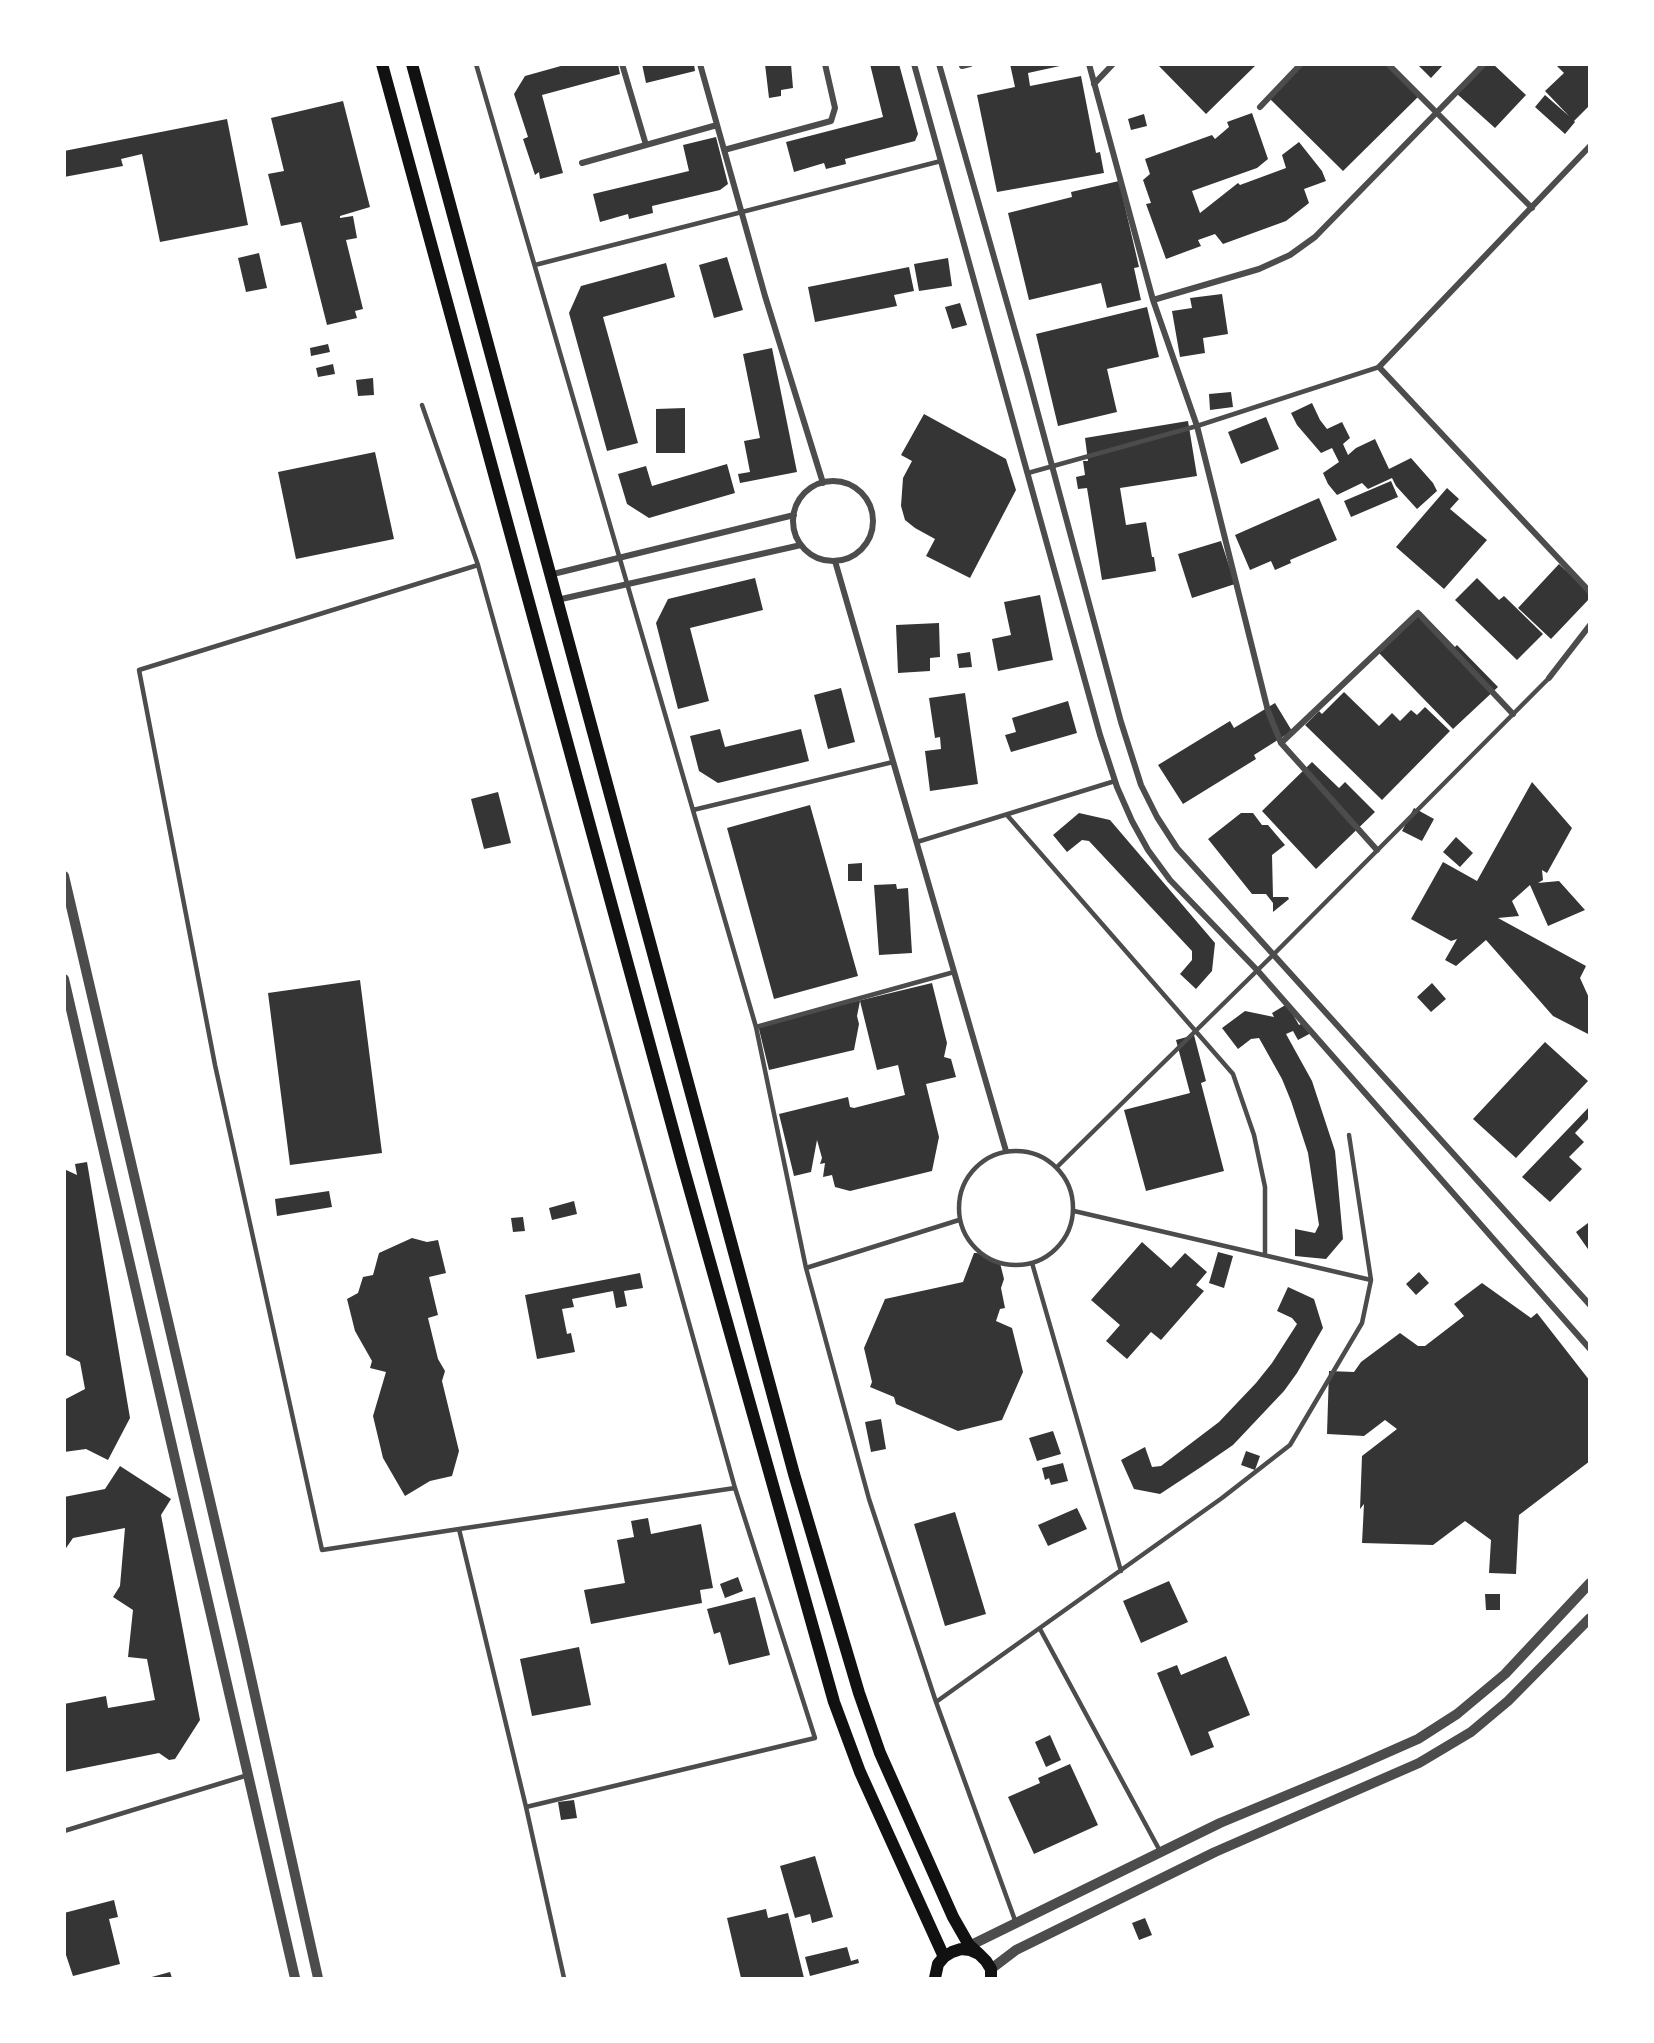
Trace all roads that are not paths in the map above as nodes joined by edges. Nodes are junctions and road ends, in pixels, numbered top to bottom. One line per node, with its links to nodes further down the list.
1 (382, 64): 83 (main road)
2 (412, 64): 38 (main road)
3 (476, 64): 25 (lane)
4 (622, 64): 18 (street)
5 (700, 64): 17 (street)
6 (825, 64): 20 (street)
7 (914, 64): 21 (street)
8 (939, 64): 30 (street)
9 (1089, 64): 14 (street)
10 (1113, 64): 14 (street)
11 (1301, 64): 15 (street)
12 (1388, 64): 16 (street)
13 (1484, 64): 16 (street)
14 (1094, 84): 26 (street)
15 (1260, 107)
16 (1437, 112): 23 (street); 26 (street)
17 (717, 125): 18 (street); 20 (street)
18 (646, 146): 22 (street)
19 (1590, 146): 23 (street)
20 (724, 150): 24 (street)
21 (941, 161): 24 (lane); 31 (street)
22 (582, 163)
23 (1532, 208): 27 (street)
24 (742, 212): 25 (lane); 32 (street)
25 (534, 265): 35 (lane)
26 (1153, 300): 29 (street)
27 (1379, 367): 29 (lane); 40 (street)
28 (422, 405): 37 (lane)
29 (1197, 426): 30 (lane); 45 (street)
30 (1052, 466): 31 (lane); 53 (street)
31 (1028, 473): 47 (street)
32 (823, 483): 33 (street); 36 (street)
33 (794, 515): 34 (street); 35 (street)
34 (801, 545): 36 (street); 39 (street)
35 (620, 558): 38 (street); 39 (lane)
36 (835, 561): 46 (street)
37 (478, 565): 70 (lane); 71 (lane)
38 (549, 575): 41 (main road)
39 (627, 584): 41 (street); 48 (lane)
40 (1590, 592)
41 (556, 600): 82 (main road)
42 (1590, 625): 43 (street)
43 (1549, 678): 44 (lane)
44 (1513, 714): 45 (street); 51 (lane)
45 (1281, 743): 51 (street)
46 (893, 762): 48 (lane); 50 (street)
47 (1115, 781): 49 (lane); 54 (street)
48 (693, 810): 57 (lane)
49 (1007, 815): 50 (lane); 58 (lane)
50 (916, 842): 55 (street)
51 (1377, 850): 53 (lane)
52 (64, 876): 86 (street)
53 (1273, 955): 54 (lane); 68 (street)
54 (1257, 970): 58 (lane); 69 (street)
55 (954, 972): 57 (lane); 60 (street)
56 (64, 980): 77 (street)
57 (756, 1027): 66 (lane)
58 (1196, 1031): 61 (lane); 64 (lane)
59 (1349, 1135): 67 (lane)
60 (1006, 1151): 61 (lane); 63 (lane)
61 (1057, 1167): 62 (lane)
62 (1074, 1211): 64 (lane); 65 (lane)
63 (960, 1220): 65 (lane); 66 (lane)
64 (1265, 1255): 67 (lane)
65 (1032, 1263): 72 (lane)
66 (806, 1269): 76 (lane)
67 (1371, 1280): 72 (lane)
68 (1590, 1305)
69 (1590, 1349)
70 (735, 1488): 71 (lane); 78 (lane)
71 (459, 1529): 78 (lane)
72 (1121, 1571): 75 (lane)
73 (1590, 1583): 80 (street)
74 (1590, 1618): 84 (street)
75 (1040, 1629): 76 (lane); 80 (lane)
76 (936, 1702): 81 (lane)
77 (249, 1775): 79 (lane); 85 (street)
78 (526, 1807): 87 (lane)
79 (64, 1831)
80 (1161, 1852): 81 (street)
81 (1016, 1923): 82 (street)
82 (965, 1947): 83 (main road); 84 (main road)
83 (944, 1957): 88 (main road)
84 (991, 1976)
85 (295, 1978)
86 (318, 1978)
87 (564, 1978)
88 (935, 1978)

